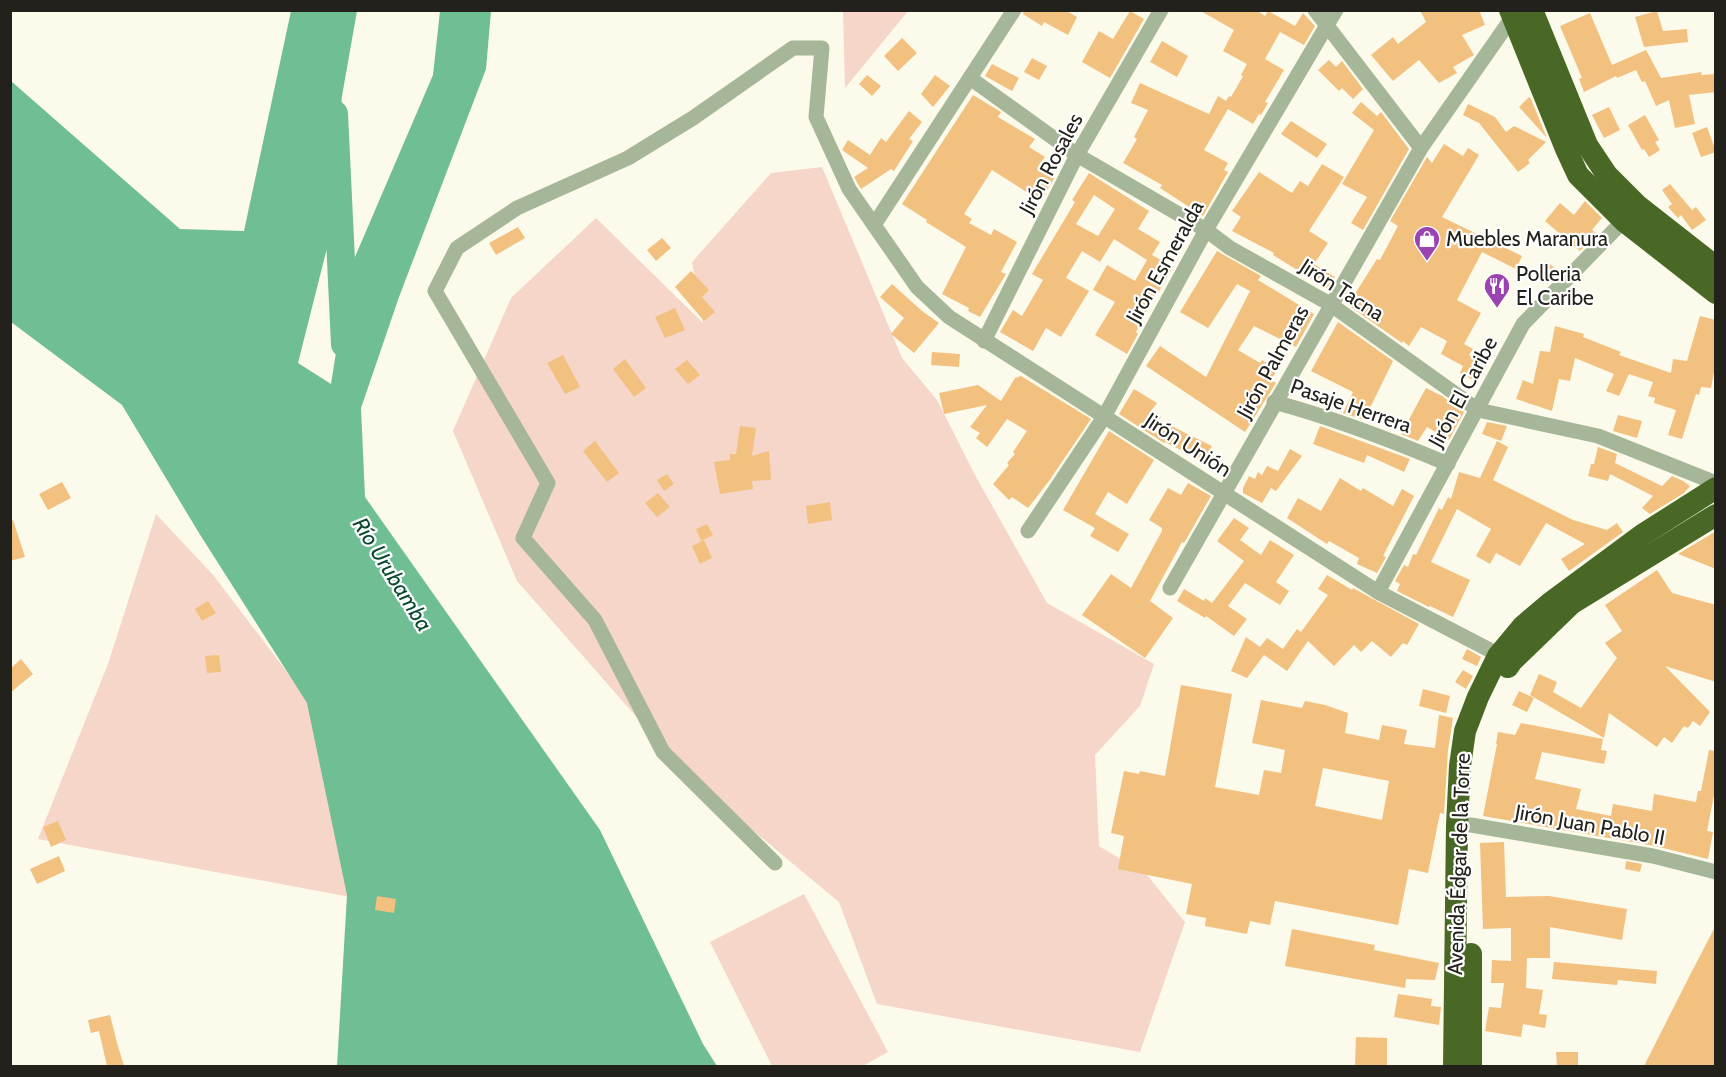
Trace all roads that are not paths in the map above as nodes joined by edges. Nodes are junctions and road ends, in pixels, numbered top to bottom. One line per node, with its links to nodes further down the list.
1 (1014, 10): 7 (street)
2 (1161, 10): 9 (street, Jirón Rosales)
3 (1315, 10): 6 (street)
4 (1336, 10): 6 (street, Jirón Esmeralda)
5 (1518, 12): 8 (street, Jirón Palmeras); 10 (highway)
6 (1328, 26): 8 (street); 12 (street, Jirón Esmeralda)
7 (970, 78): 9 (street, Jirón Tacna); 11 (street)
8 (1421, 148): 15 (street, Jirón Palmeras)
9 (1077, 155): 12 (street, Jirón Tacna); 16 (street, Jirón Rosales)
10 (1631, 213): 13 (highway); 14 (highway); 18 (street, Jirón El Caribe)
11 (874, 225): 16 (street, Jirón Unión); 29 (street, Jirón Unión)
12 (1206, 230): 15 (street, Jirón Tacna); 19 (street, Jirón Esmeralda)
13 (1716, 267)
14 (1716, 293)
15 (1330, 304): 17 (street, Jirón Palmeras); 18 (street, Jirón Tacna)
16 (984, 341): 19 (street, Jirón Unión)
17 (1274, 402): 20 (street, Pasaje Herrera); 22 (street, Jirón Palmeras)
18 (1478, 410): 20 (street, Jirón El Caribe); 21 (street, Jirón Tacna)
19 (1104, 417): 22 (street, Jirón Unión); 24 (street, Jirón Esmeralda)
20 (1448, 464): 26 (street, Jirón El Caribe)
21 (1716, 485): 27 (highway, Avenida Édgar de la Torre)
22 (1225, 494): 25 (street, Jirón Palmeras); 26 (street, Jirón Unión)
23 (1716, 515): 27 (highway, Avenida Édgar de la Torre)
24 (1028, 531)
25 (1170, 588)
26 (1378, 592): 27 (street, Jirón Unión)
27 (1505, 658): 28 (highway, Avenida Édgar de la Torre)
28 (1464, 825): 30 (street, Jirón Juan Pablo II); 31 (highway, Avenida Édgar de la Torre); 32 (highway, Avenida Édgar de la Torre)
29 (775, 863)
30 (1716, 872)
31 (1454, 1066)
32 (1471, 1066)

